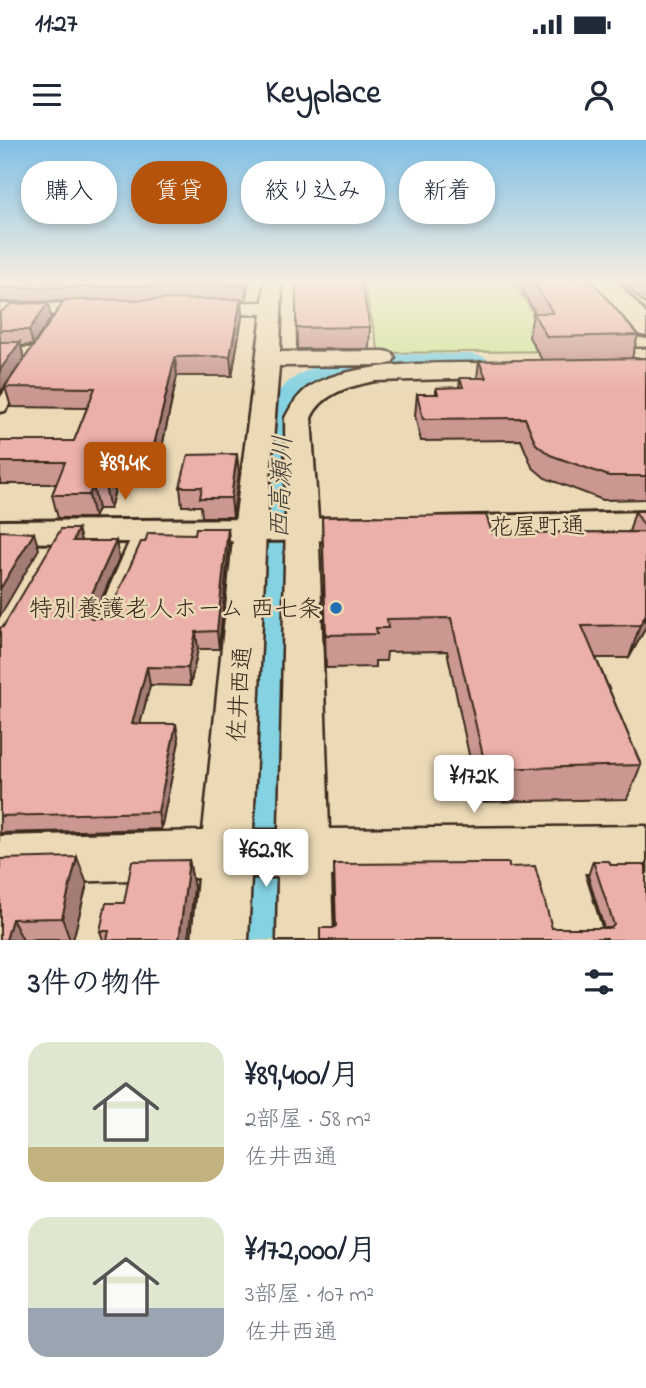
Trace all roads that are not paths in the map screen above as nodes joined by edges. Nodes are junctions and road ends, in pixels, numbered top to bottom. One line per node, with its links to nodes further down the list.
1 (271, 318): 4 (street, 佐井西通)
2 (0, 352): 7 (lane)
3 (646, 356): 5 (street)
4 (267, 359): 5 (street); 9 (street, 佐井西通)
5 (552, 363): 6 (street); 9 (street)
6 (646, 369)
7 (0, 408)
8 (646, 523): 9 (street, 花屋町通)
9 (277, 530): 10 (street, 花屋町通); 15 (street, 佐井西通); 16 (street)
10 (143, 531): 11 (street, 花屋町通); 12 (lane)
11 (0, 532)
12 (102, 627)
13 (646, 849): 14 (street)
14 (551, 851): 16 (street); 20 (street)
15 (228, 853): 16 (street); 17 (street); 18 (street, 佐井西通)
16 (304, 853): 19 (street)
17 (0, 860)
18 (220, 940)
19 (305, 940)
20 (577, 940)

